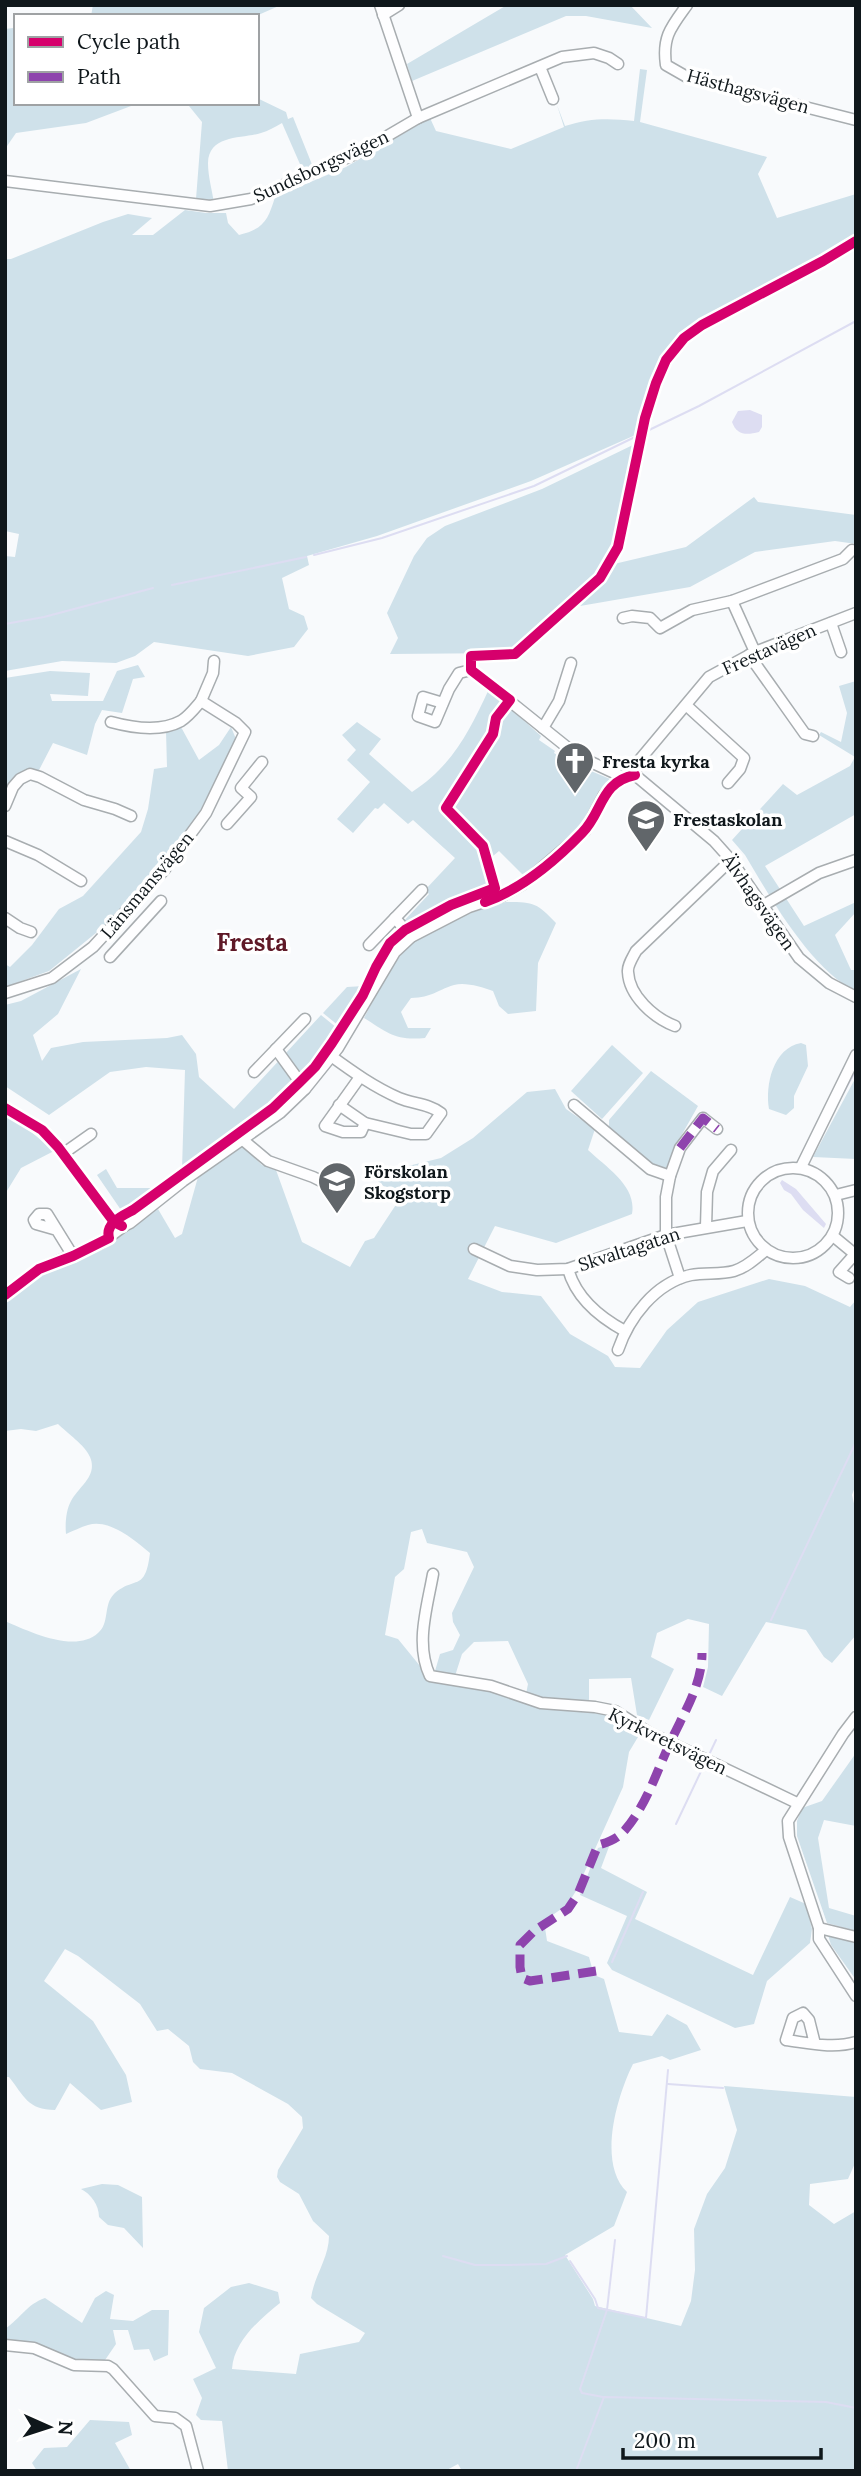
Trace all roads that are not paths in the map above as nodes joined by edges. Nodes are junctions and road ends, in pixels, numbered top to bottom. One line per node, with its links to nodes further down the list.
1 (399, 5): 3 (street)
2 (687, 5): 8 (street, Hästhagsvägen)
3 (381, 10): 7 (street)
4 (618, 64): 5 (street, Sundsborgsvägen)
5 (540, 67): 6 (street); 7 (street, Sundsborgsvägen)
6 (552, 99)
7 (418, 118): 9 (street, Sundsborgsvägen)
8 (856, 120)
9 (5, 181)
10 (852, 550): 11 (street)
11 (732, 601): 13 (street); 16 (street)
12 (856, 613): 14 (street, Frestavägen)
13 (623, 618)
14 (831, 623): 15 (street); 16 (street, Frestavägen)
15 (841, 652)
16 (752, 653): 21 (street, Frestavägen); 24 (street)
17 (214, 661): 19 (street)
18 (571, 663): 23 (street)
19 (201, 702): 22 (street); 27 (street, Länsmansvägen)
20 (443, 703): 23 (street)
21 (687, 706): 26 (street, Frestavägen); 29 (street)
22 (111, 722)
23 (543, 728): 28 (street)
24 (813, 736)
25 (262, 762): 30 (street)
26 (635, 775): 28 (street); 35 (street, Älvhagsvägen)
27 (224, 776): 30 (street); 42 (street, Länsmansvägen)
28 (623, 777): 46 (street)
29 (728, 783)
30 (241, 788): 33 (street)
31 (5, 806): 32 (street)
32 (131, 816)
33 (226, 824)
34 (5, 841): 37 (street)
35 (731, 860): 40 (street, Älvhagsvägen); 52 (street)
36 (856, 860): 40 (street)
37 (81, 881)
38 (422, 890): 43 (street)
39 (161, 901): 44 (street)
40 (762, 906): 50 (street, Älvhagsvägen)
41 (5, 918): 45 (street)
42 (120, 918): 44 (street); 49 (street, Länsmansvägen)
43 (395, 918): 46 (street); 47 (street)
44 (135, 930): 48 (street)
45 (31, 932)
46 (411, 937): 55 (street)
47 (369, 945)
48 (110, 957)
49 (5, 993)
50 (856, 997)
51 (305, 1019): 53 (street)
52 (675, 1026)
53 (276, 1049): 56 (street); 58 (street)
54 (856, 1055): 68 (street)
55 (331, 1056): 57 (street); 58 (street)
56 (254, 1072)
57 (360, 1077): 59 (street); 62 (street)
58 (305, 1089): 65 (street)
59 (339, 1105): 62 (street); 62 (street)
60 (574, 1105): 69 (street)
61 (5, 1108): 67 (street)
62 (365, 1123)
63 (717, 1129): 69 (street)
64 (91, 1134): 67 (street)
65 (243, 1140): 70 (street); 74 (street)
66 (731, 1150): 75 (street)
67 (64, 1153): 74 (street)
68 (801, 1167): 72 (street); 73 (street)
69 (670, 1176): 77 (street)
70 (338, 1186)
71 (856, 1190): 72 (street)
72 (836, 1195): 78 (street)
73 (747, 1221): 75 (street, Skvaltagatan); 80 (street)
74 (124, 1226): 82 (street)
75 (706, 1227): 77 (street, Skvaltagatan)
76 (57, 1230): 82 (street)
77 (666, 1235): 83 (street, Skvaltagatan); 84 (street)
78 (833, 1236): 80 (street); 81 (street)
79 (474, 1249): 83 (street, Skvaltagatan)
80 (766, 1250): 84 (street)
81 (855, 1254): 85 (street)
82 (73, 1256): 86 (street)
83 (568, 1269): 87 (street)
84 (680, 1278): 87 (street)
85 (849, 1278)
86 (5, 1294)
87 (625, 1331): 88 (street)
88 (618, 1350)
89 (433, 1574): 91 (street, Kyrkvretsvägen)
90 (856, 1717): 91 (street)
91 (797, 1803): 92 (street)
92 (819, 1928): 93 (street); 94 (street)
93 (856, 1937)
94 (856, 1996)
95 (856, 2042): 96 (street)
96 (815, 2044)
97 (5, 2345): 98 (street)
98 (198, 2471)

